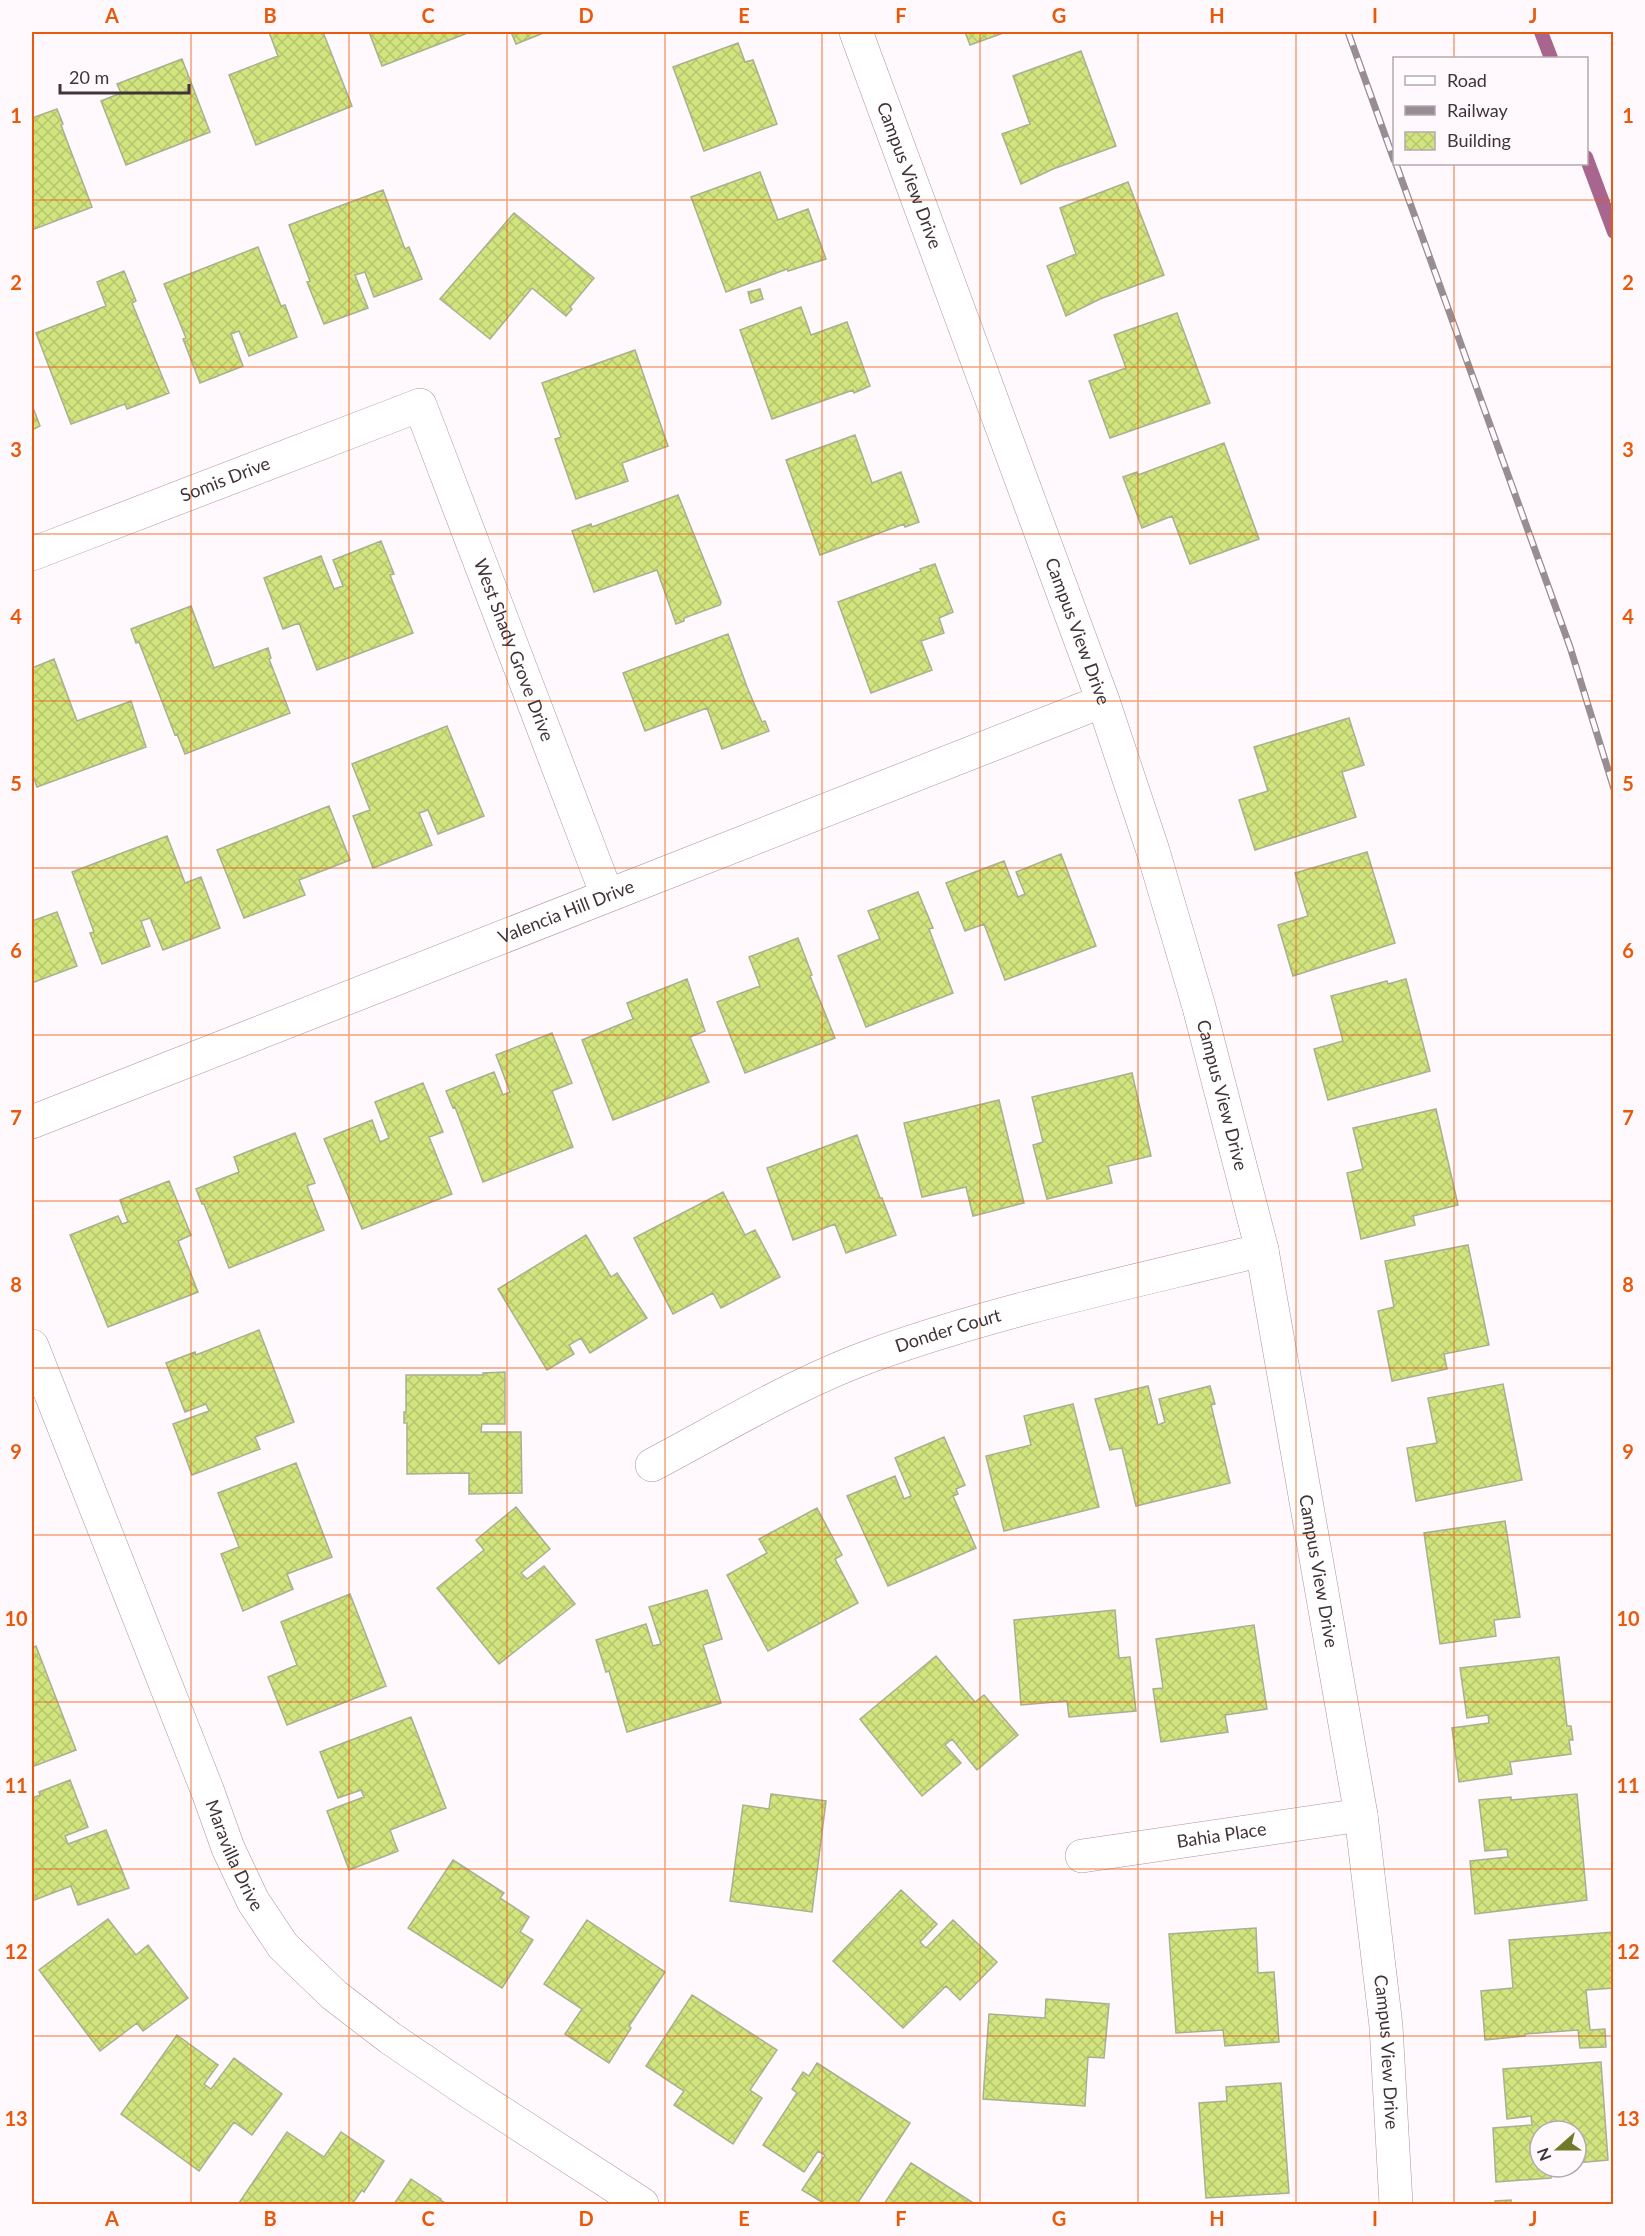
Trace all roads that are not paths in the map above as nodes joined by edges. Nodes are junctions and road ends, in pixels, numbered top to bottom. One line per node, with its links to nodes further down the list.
1 (856, 32): 4 (street, Campus View Drive)
2 (420, 405): 3 (street, Somis Drive); 5 (street, West Shady Grove Drive)
3 (32, 554)
4 (1103, 700): 5 (street, Valencia Hill Drive); 7 (street, Campus View Drive)
5 (607, 895): 6 (street, Valencia Hill Drive)
6 (32, 1122)
7 (1262, 1250): 9 (street, Donder Court); 10 (street, Campus View Drive)
8 (32, 1346): 12 (street, Maravilla Drive)
9 (652, 1465)
10 (1361, 1815): 11 (street, Bahia Place); 13 (street, Campus View Drive)
11 (1082, 1856)
12 (642, 2205)
13 (1396, 2205)

